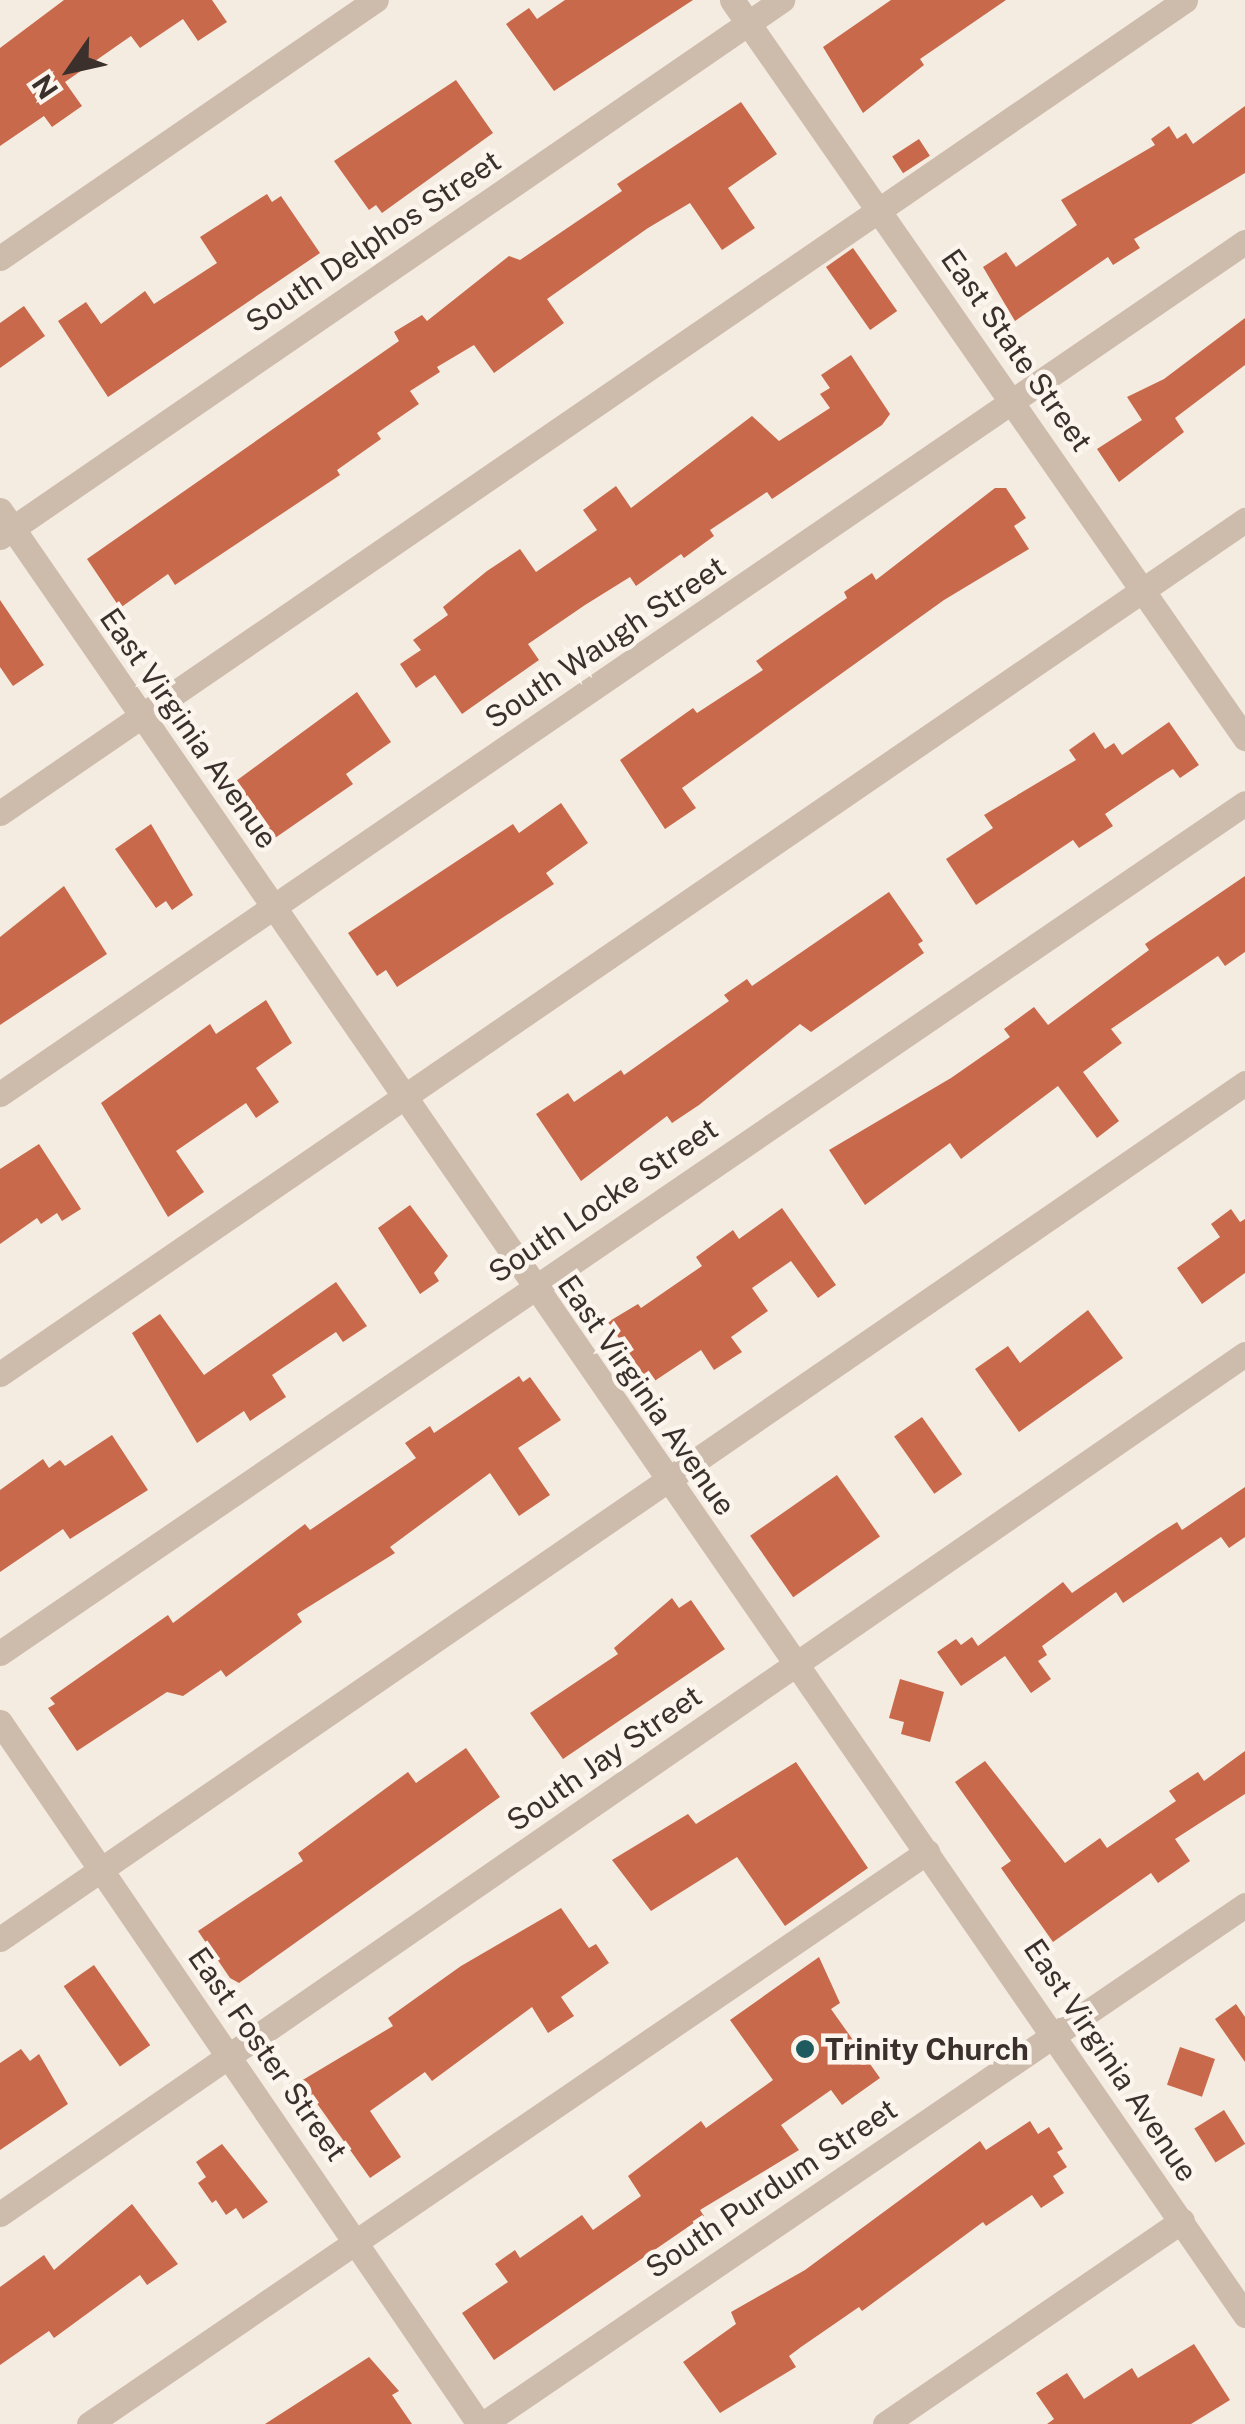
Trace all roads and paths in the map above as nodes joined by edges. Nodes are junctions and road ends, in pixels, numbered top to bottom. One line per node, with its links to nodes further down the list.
1 (376, 0): 8 (street)
2 (732, 0): 5 (street, East State Street)
3 (782, 0): 5 (street, South Delphos Street)
4 (1185, 0): 6 (street)
5 (748, 23): 6 (street, East State Street); 11 (street, South Delphos Street)
6 (880, 209): 9 (street, East State Street); 13 (street)
7 (1245, 242): 9 (street, South Waugh Street)
8 (0, 258)
9 (1013, 402): 12 (street, East State Street); 17 (street, South Waugh Street)
10 (1245, 520): 12 (street)
11 (4, 525): 13 (street, East Virginia Avenue)
12 (1144, 590): 14 (street, East State Street); 20 (street)
13 (140, 717): 16 (street); 17 (street, East Virginia Avenue)
14 (1245, 738)
15 (1245, 803): 21 (street, South Locke Street)
16 (0, 814)
17 (273, 907): 19 (street, South Waugh Street); 20 (street, East Virginia Avenue)
18 (1245, 1083): 24 (street)
19 (0, 1094)
20 (404, 1097): 21 (street, East Virginia Avenue); 23 (street)
21 (532, 1288): 24 (street, East Virginia Avenue); 25 (street, South Locke Street)
22 (1245, 1354): 26 (street, South Jay Street)
23 (0, 1374)
24 (666, 1482): 26 (street, East Virginia Avenue); 29 (street)
25 (0, 1653)
26 (797, 1664): 28 (street, East Virginia Avenue); 33 (street, South Jay Street)
27 (0, 1722): 29 (street, East Foster Street)
28 (928, 1852): 32 (street, East Virginia Avenue); 36 (street)
29 (101, 1870): 31 (street); 33 (street, East Foster Street)
30 (1245, 1905): 32 (street, South Purdum Street)
31 (0, 1939)
32 (1056, 2034): 35 (street, East Virginia Avenue); 39 (street, South Purdum Street)
33 (230, 2057): 34 (street, South Jay Street); 36 (street, East Foster Street)
34 (0, 2214)
35 (1182, 2221): 37 (street, East Virginia Avenue); 40 (street)
36 (358, 2240): 38 (street); 39 (street, East Foster Street)
37 (1245, 2314)
38 (88, 2424)
39 (481, 2424)
40 (885, 2424)

